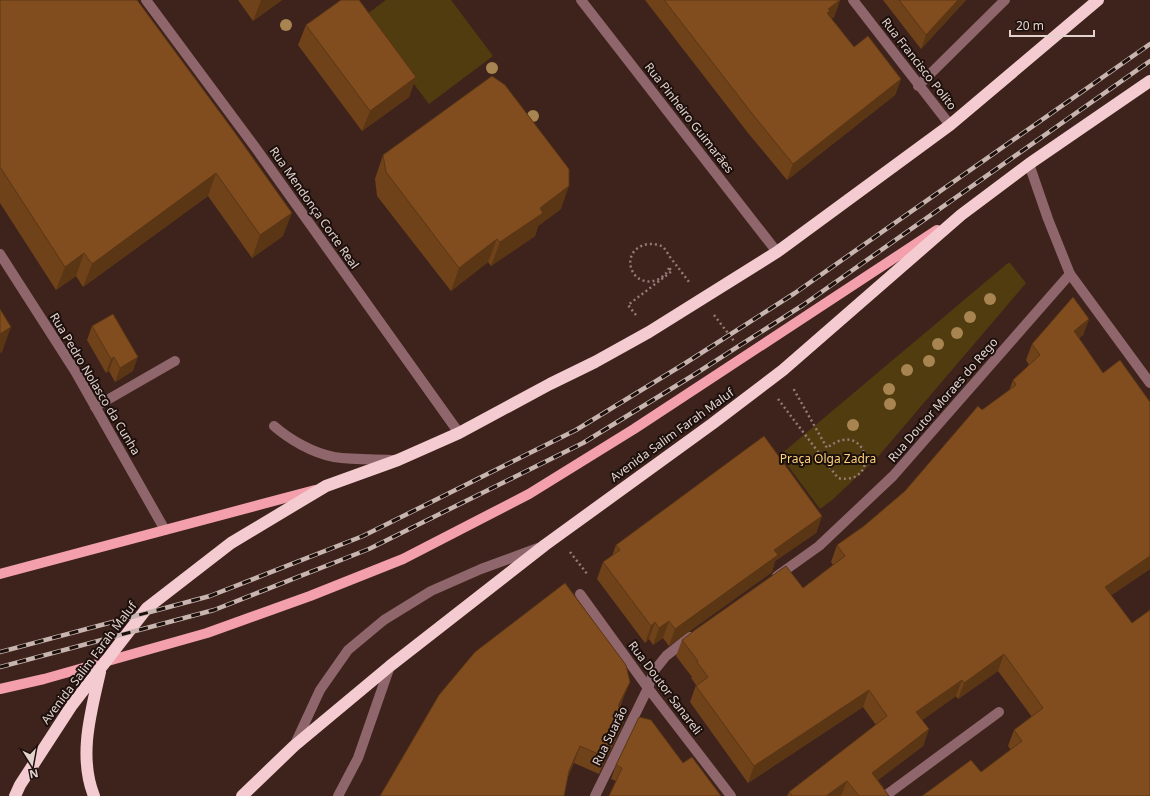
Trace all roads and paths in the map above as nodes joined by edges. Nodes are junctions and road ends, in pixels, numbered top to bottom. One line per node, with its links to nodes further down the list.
1 (146, 0): 21 (street, Rua Mendonça Corte Real)
2 (581, 0): 11 (street, Rua Pinheiro Guimarães)
3 (853, 0): 7 (street, Rua Francisco Polito)
4 (1005, 0): 7 (street)
5 (1098, 0): 8 (highway, Avenida Salim Farah Maluf)
6 (1150, 81): 9 (highway, Avenida Salim Farah Maluf)
7 (918, 86): 8 (street, Rua Francisco Polito)
8 (950, 125): 11 (highway, Avenida Salim Farah Maluf)
9 (1029, 164): 10 (highway, Avenida Salim Farah Maluf); 14 (street)
10 (961, 215): 17 (highway, Avenida Salim Farah Maluf); 36 (main road)
11 (777, 252): 15 (highway, Avenida Salim Farah Maluf)
12 (0, 254): 19 (street, Rua Pedro Nolasco da Cunha)
13 (670, 268): 15 (path)
14 (1070, 274): 18 (street); 30 (street, Rua Doutor Moraes do Rego)
15 (648, 332): 21 (highway, Avenida Salim Farah Maluf)
16 (175, 361): 19 (street)
17 (783, 370): 22 (path); 26 (highway, Avenida Salim Farah Maluf)
18 (1150, 383)
19 (95, 406): 25 (street, Rua Pedro Nolasco da Cunha)
20 (274, 426): 23 (street)
21 (459, 433): 23 (highway, Avenida Salim Farah Maluf)
22 (827, 448)
23 (398, 460): 24 (highway, Avenida Salim Farah Maluf)
24 (326, 486): 25 (main road); 34 (highway, Avenida Salim Farah Maluf)
25 (165, 530): 28 (main road)
26 (545, 545): 33 (highway, Avenida Salim Farah Maluf); 38 (street)
27 (567, 548): 29 (path)
28 (0, 574)
29 (590, 578)
30 (768, 582)
31 (580, 594): 35 (street, Rua Doutor Sanareli)
32 (698, 632): 35 (street)
33 (390, 666): 38 (highway, Avenida Salim Farah Maluf); 42 (street)
34 (101, 669): 39 (highway, Avenida Salim Farah Maluf); 40 (highway)
35 (648, 688): 43 (street, Rua Suarão); 44 (street, Rua Doutor Sanareli)
36 (0, 689)
37 (999, 712): 45 (street)
38 (294, 746): 41 (highway, Avenida Salim Farah Maluf)
39 (15, 796)
40 (94, 796)
41 (242, 796)
42 (338, 796)
43 (595, 796)
44 (731, 796)
45 (885, 796)

